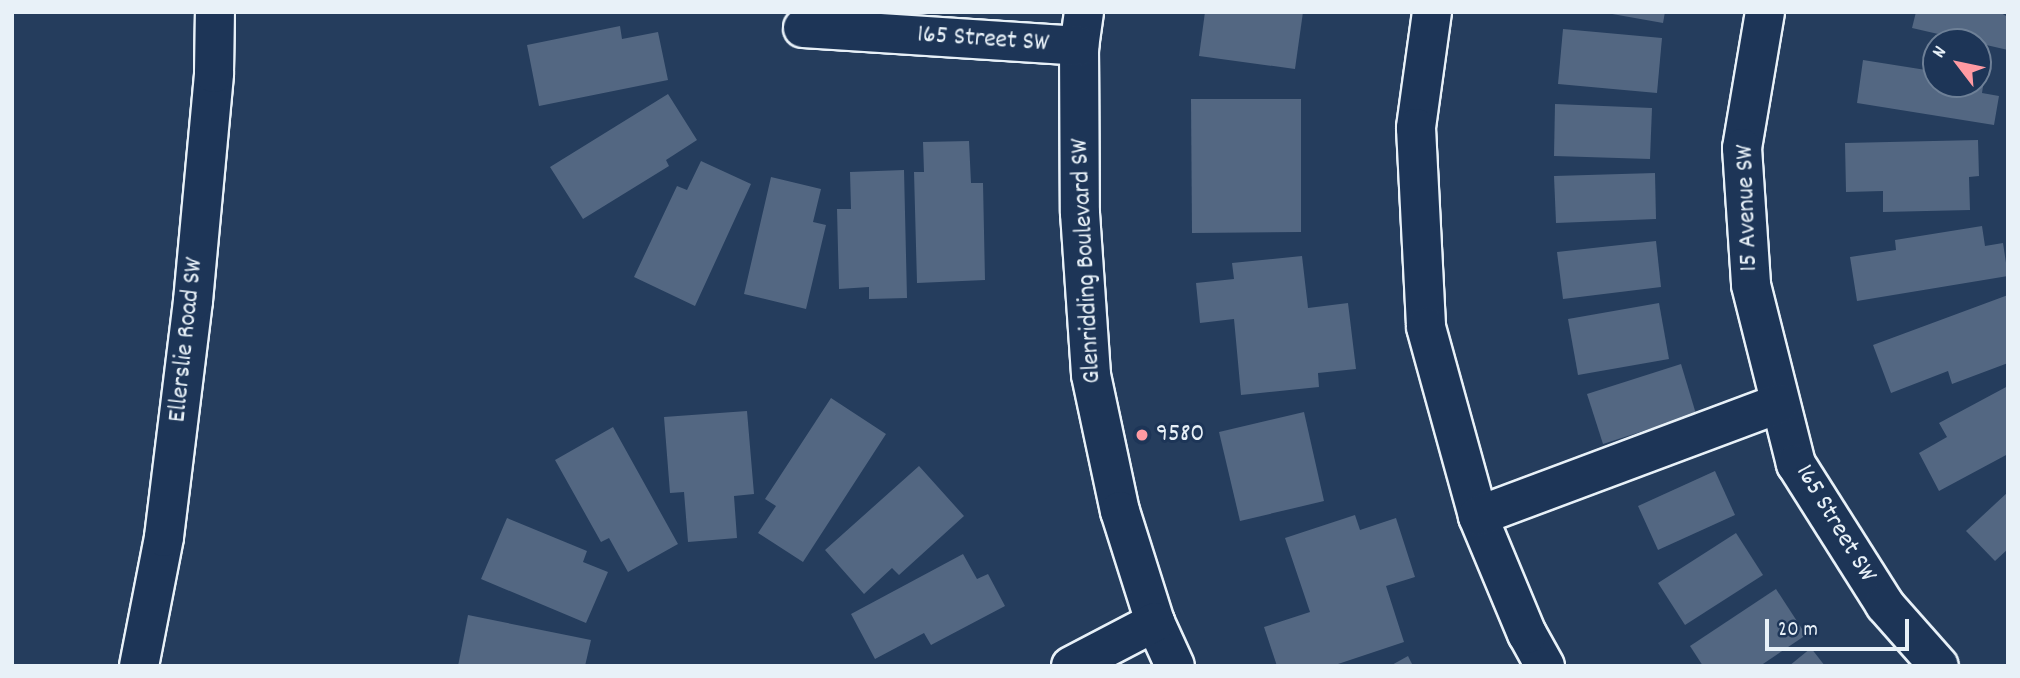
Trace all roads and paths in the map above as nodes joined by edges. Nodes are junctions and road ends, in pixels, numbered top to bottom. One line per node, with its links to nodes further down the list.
1 (215, 12): 9 (street, Ellerslie Road SW)
2 (1432, 12): 7 (street)
3 (1765, 12): 6 (street, 15 Avenue SW)
4 (803, 28): 5 (street, 165 Street SW)
5 (1082, 29): 8 (street, Glenridding Boulevard SW)
6 (1780, 403): 7 (street); 13 (street, 165 Street SW)
7 (1478, 516): 12 (street)
8 (1155, 622): 10 (street); 11 (street, Glenridding Boulevard SW)
9 (139, 666)
10 (1070, 666)
11 (1175, 666)
12 (1545, 666)
13 (1939, 666)

